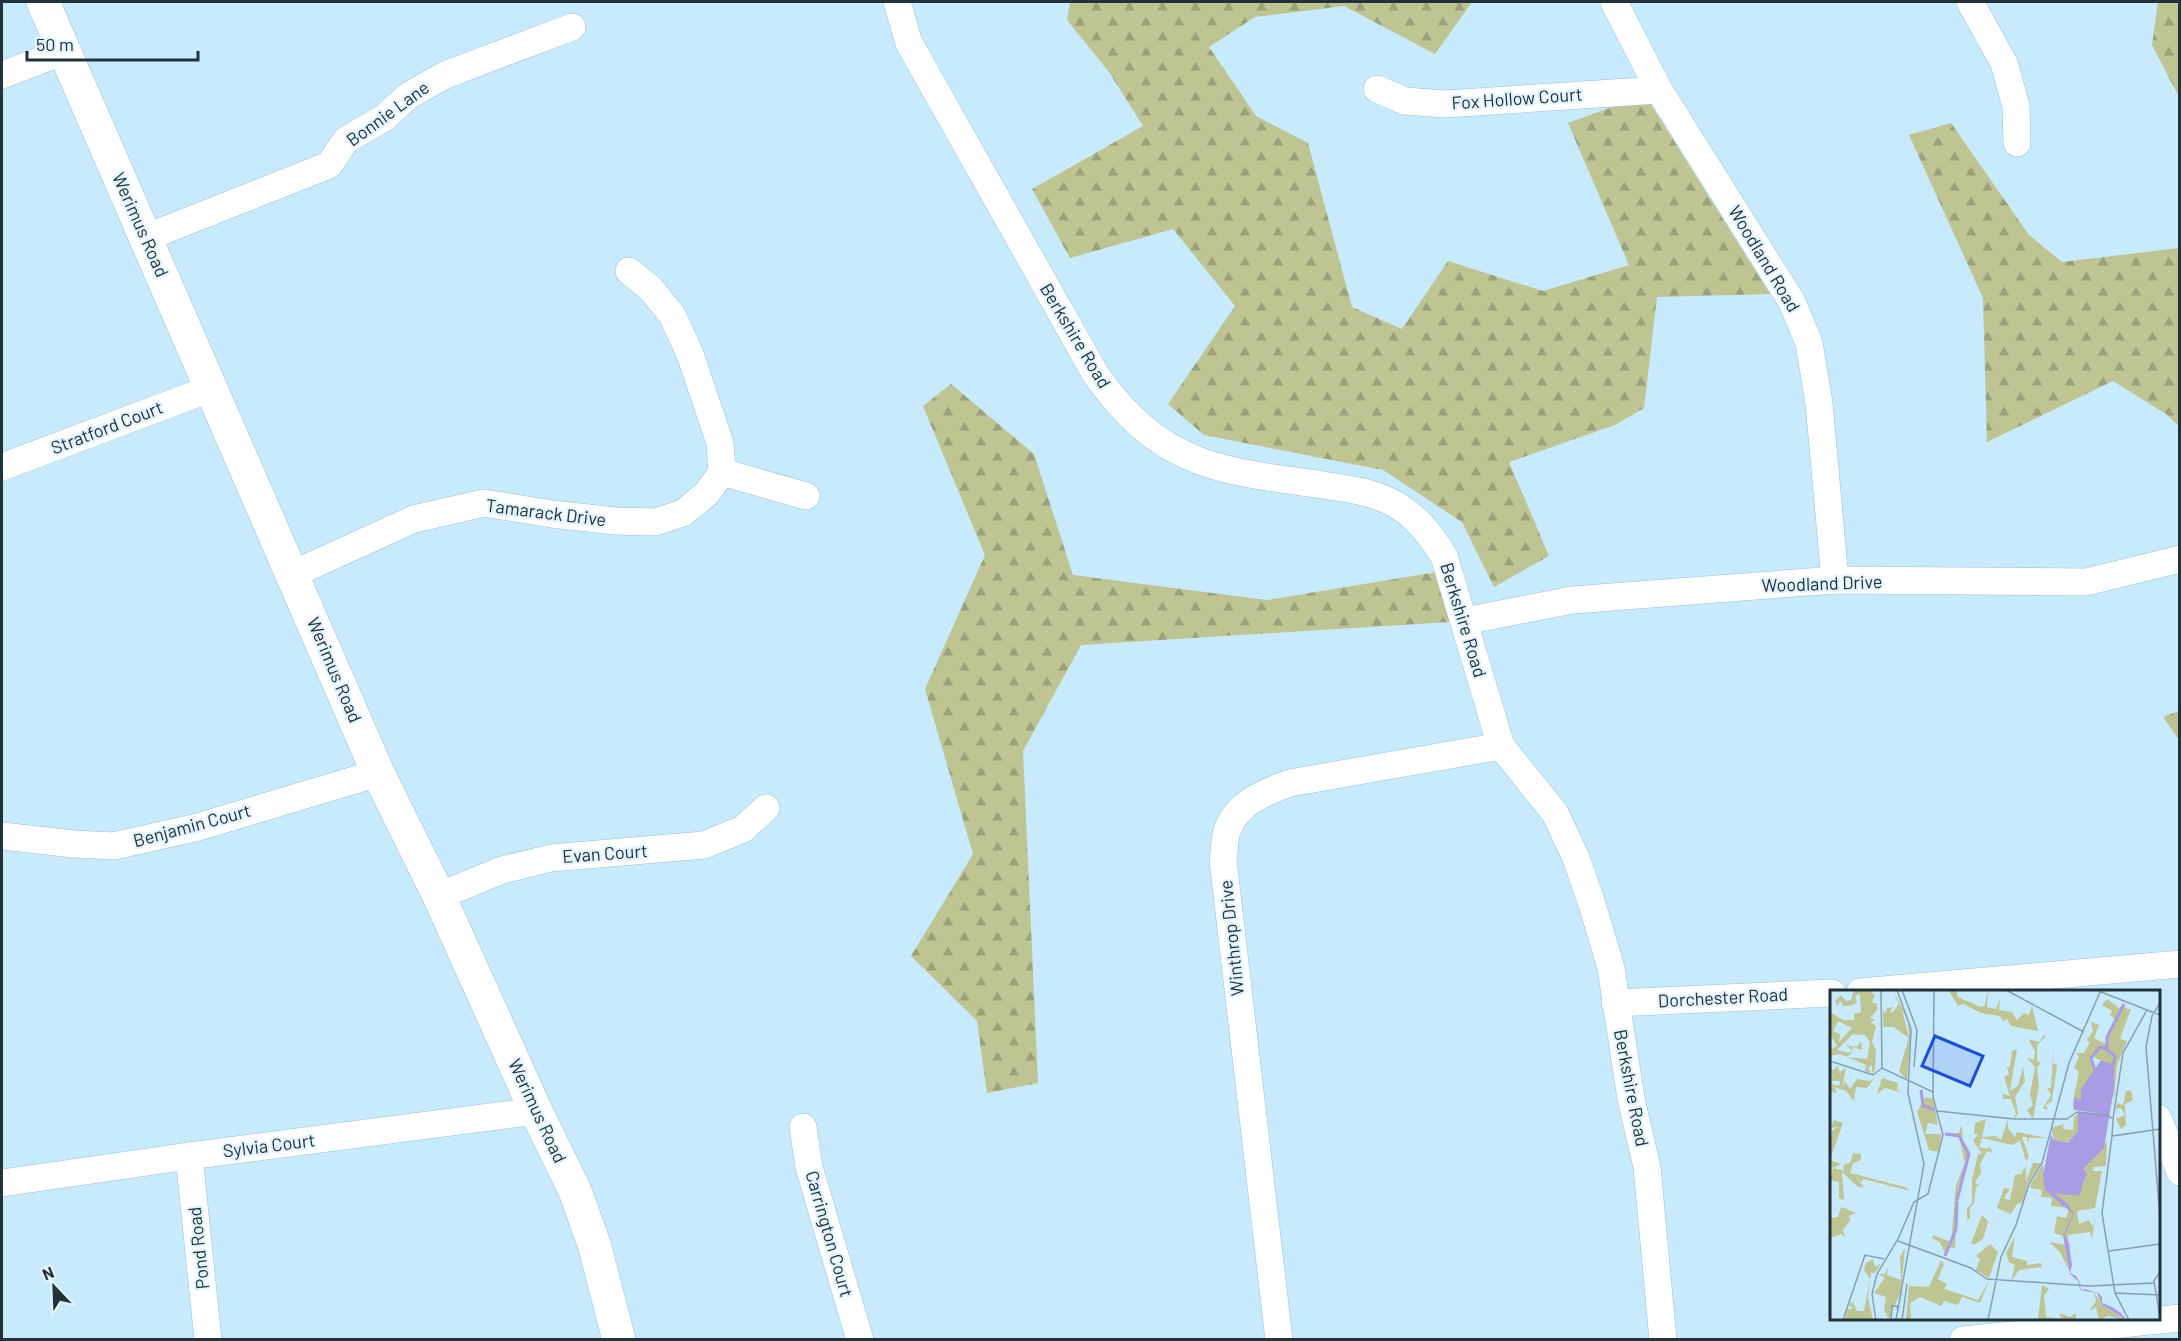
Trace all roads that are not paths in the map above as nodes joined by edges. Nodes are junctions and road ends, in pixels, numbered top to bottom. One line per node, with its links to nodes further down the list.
1 (43, 2): 6 (main road, Werimus Road)
2 (897, 2): 20 (street, Berkshire Road)
3 (1614, 2): 9 (street, Woodland Road)
4 (1970, 2): 10 (street)
5 (572, 27): 11 (street, Bonnie Lane)
6 (65, 51): 7 (street); 11 (main road, Werimus Road)
7 (2, 75)
8 (1377, 89): 9 (street, Fox Hollow Court)
9 (1659, 90): 19 (street, Woodland Road)
10 (2018, 142)
11 (145, 238): 13 (main road, Werimus Road)
12 (628, 271): 15 (street)
13 (212, 388): 14 (street, Stratford Court); 18 (main road, Werimus Road)
14 (2, 467)
15 (722, 472): 16 (street); 18 (street, Tamarack Drive)
16 (806, 496)
17 (2180, 559): 19 (street, Woodland Drive)
18 (293, 574): 22 (main road, Werimus Road)
19 (1835, 580): 20 (street, Woodland Drive)
20 (1465, 621): 21 (street, Berkshire Road)
21 (1501, 746): 30 (street, Berkshire Road); 41 (street, Winthrop Drive)
22 (378, 772): 24 (street, Benjamin Court); 25 (main road, Werimus Road)
23 (766, 808): 25 (street, Evan Court)
24 (2, 836)
25 (440, 896): 31 (main road, Werimus Road)
26 (2180, 964): 27 (street)
27 (2126, 979): 28 (street)
28 (1901, 990)
29 (1830, 993): 30 (street, Dorchester Road)
30 (1615, 1003): 42 (street, Berkshire Road)
31 (536, 1111): 34 (street, Sylvia Court); 39 (main road, Werimus Road)
32 (2160, 1123): 35 (street)
33 (803, 1127): 40 (street, Carrington Court)
34 (189, 1156): 36 (street, Sylvia Court); 38 (street, Pond Road)
35 (2180, 1172)
36 (2, 1183)
37 (2180, 1318): 43 (street)
38 (208, 1340)
39 (619, 1340)
40 (861, 1340)
41 (1279, 1340)
42 (1663, 1340)
43 (1963, 1340)

